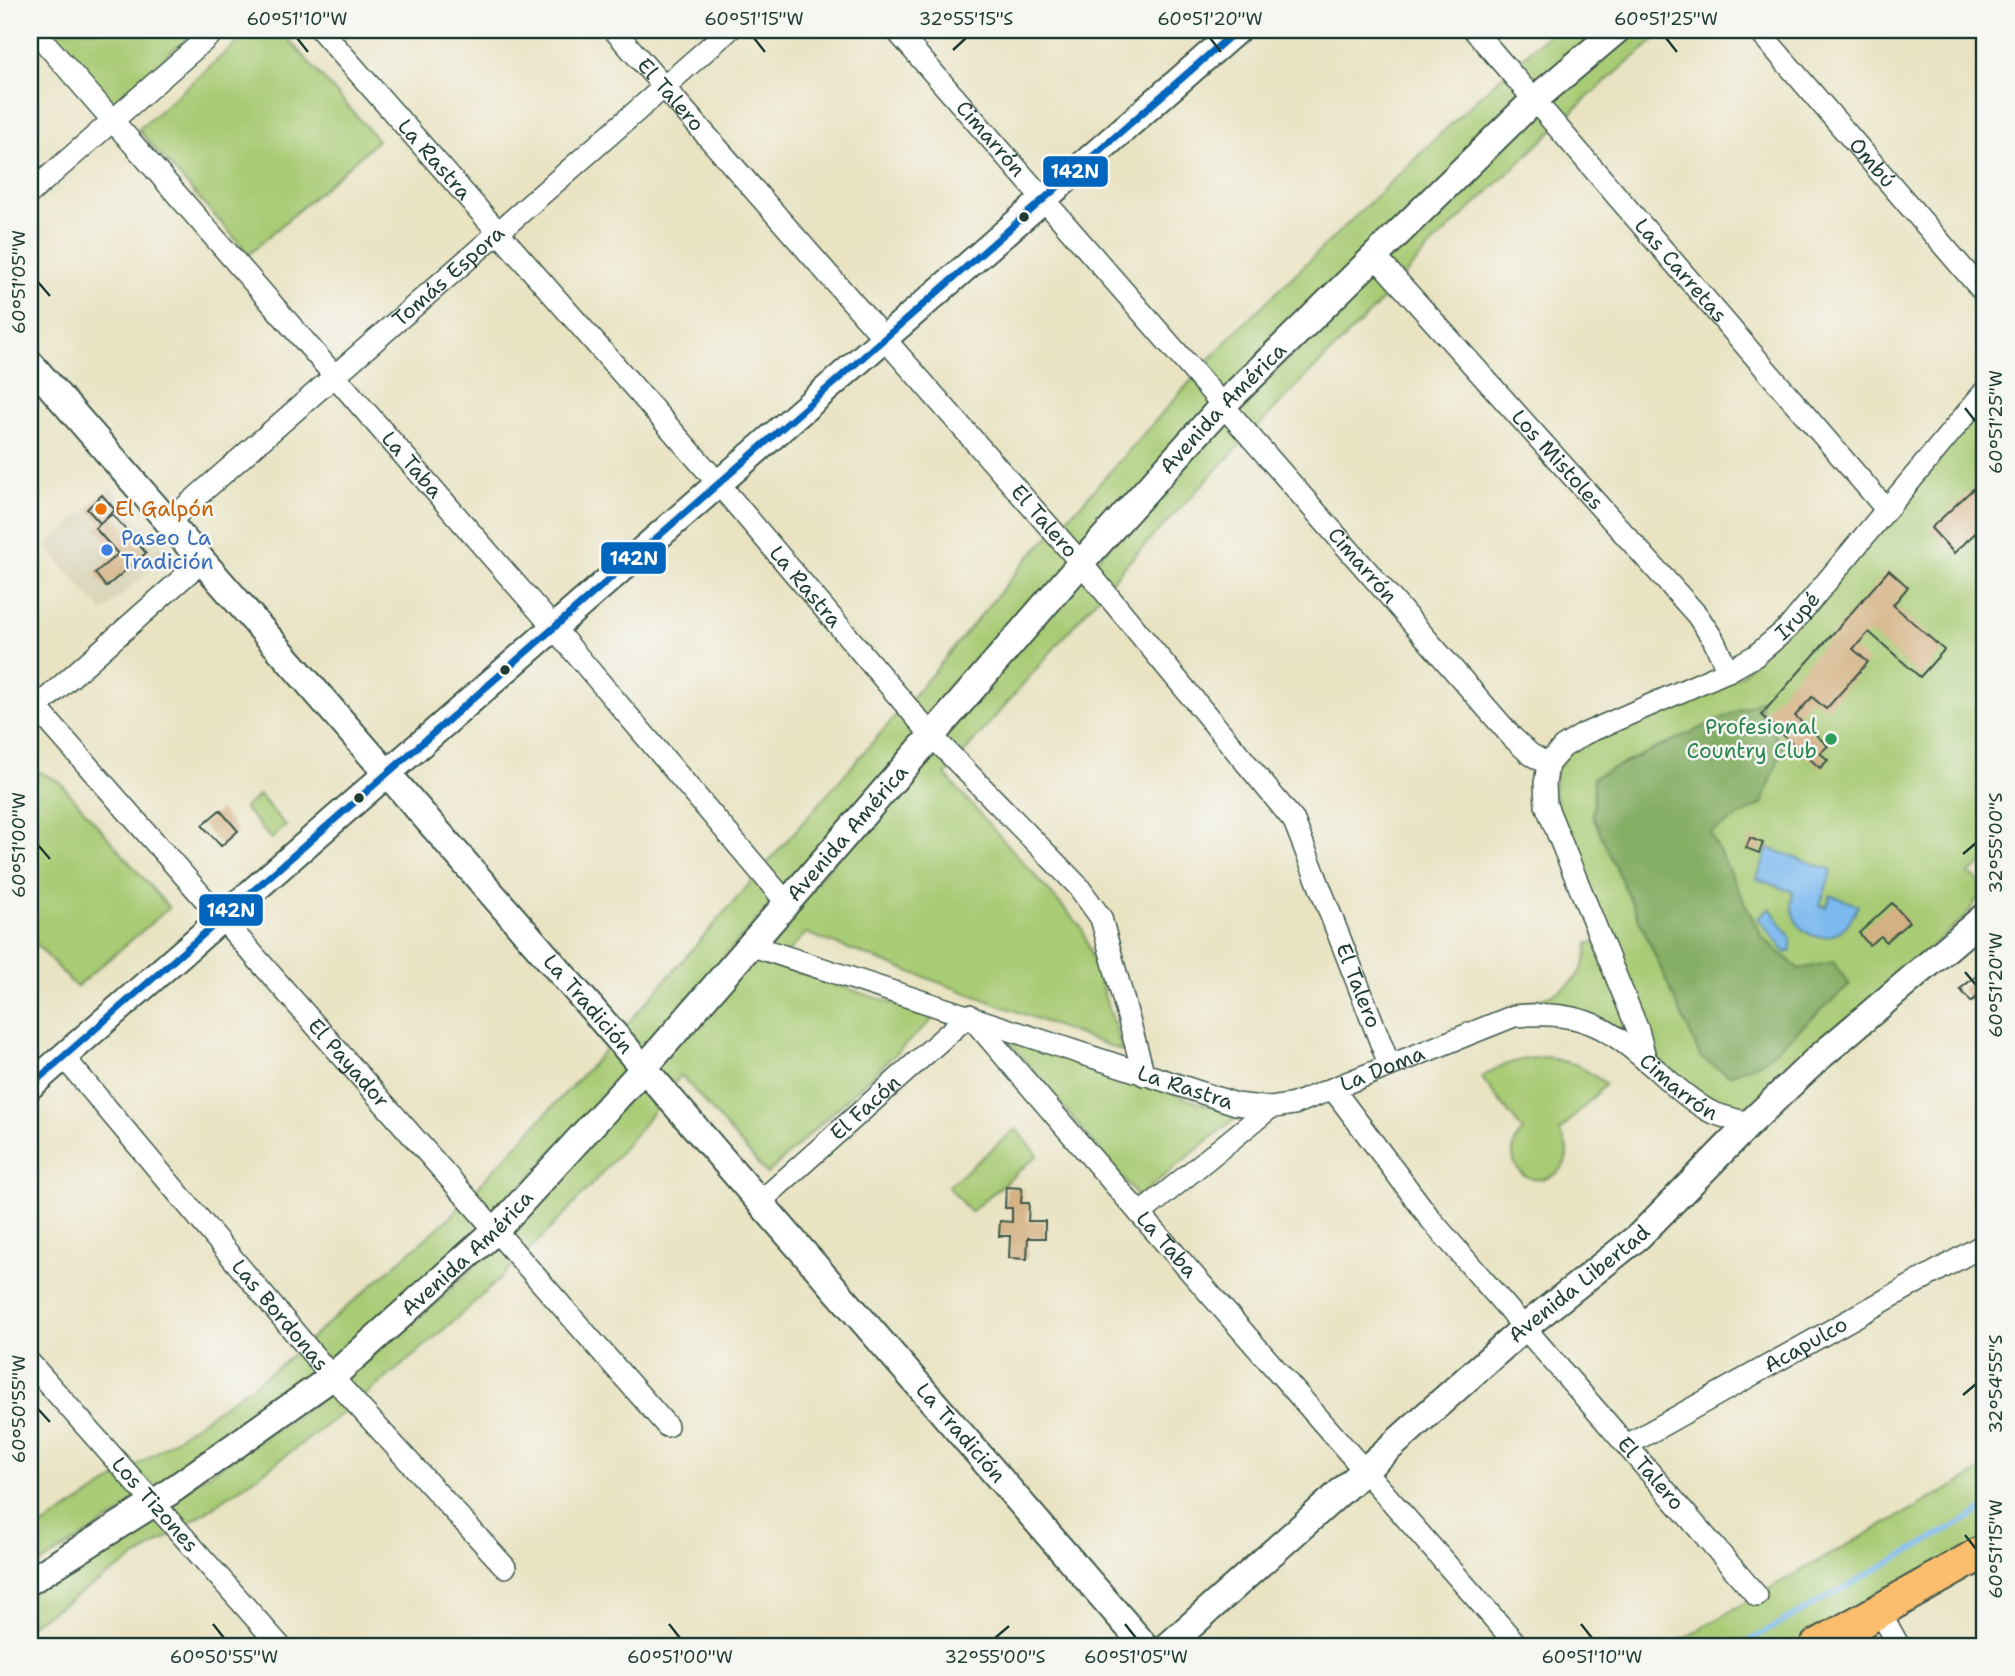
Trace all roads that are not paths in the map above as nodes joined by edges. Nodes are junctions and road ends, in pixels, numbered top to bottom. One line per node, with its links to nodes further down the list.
1 (34, 30): 13 (street, La Taba)
2 (216, 30): 13 (street)
3 (321, 30): 16 (street, La Rastra)
4 (614, 30): 11 (street, El Talero)
5 (729, 30): 11 (street, Tomás Espora)
6 (895, 30): 15 (street, Cimarrón)
7 (1237, 30): 15 (street)
8 (1474, 30): 12 (street, Las Carretas)
9 (1617, 30): 12 (street, Avenida América)
10 (1758, 30): 18 (street, Ombú)
11 (664, 87): 16 (street, Tomás Espora); 19 (street, El Talero)
12 (1533, 101): 17 (street, Avenida América); 25 (street, Las Carretas)
13 (113, 120): 14 (street); 21 (street, La Taba)
14 (30, 193)
15 (1042, 200): 19 (street); 23 (street, Cimarrón)
16 (498, 232): 21 (street, Tomás Espora); 24 (street, La Rastra)
17 (1374, 254): 23 (street, Avenida América); 30 (street, Los Mistoles)
18 (1985, 294)
19 (884, 338): 24 (street); 28 (street, El Talero)
20 (30, 363): 26 (street, La Tradición)
21 (335, 376): 26 (street, Tomás Espora); 29 (street, La Taba)
22 (1985, 391): 25 (street, Irupé)
23 (1224, 404): 28 (street, Avenida América); 33 (street, Cimarrón)
24 (718, 483): 29 (street); 32 (street, La Rastra)
25 (1886, 509): 30 (street, Irupé)
26 (168, 523): 27 (street, La Tradición)
27 (202, 561): 31 (street); 34 (street, La Tradición)
28 (1081, 564): 32 (street, Avenida América); 42 (street, El Talero)
29 (553, 627): 34 (street); 35 (street, La Taba)
30 (1728, 671): 33 (street, Irupé)
31 (33, 704): 37 (street, El Payador)
32 (932, 736): 35 (street, Avenida América); 44 (street, La Rastra)
33 (1548, 764): 41 (street, Cimarrón)
34 (385, 773): 37 (street); 43 (street, La Tradición)
35 (786, 902): 38 (street, Avenida América)
36 (1985, 916): 48 (street, Avenida Libertad)
37 (222, 917): 40 (street); 51 (street, El Payador)
38 (750, 944): 39 (street); 43 (street, Avenida América)
39 (969, 1015): 44 (street); 49 (street, El Facón); 50 (street, La Taba)
40 (63, 1056): 45 (street); 55 (street, Las Bordonas)
41 (1646, 1061): 42 (street, La Doma); 48 (street, Cimarrón)
42 (1389, 1064): 46 (street, La Doma)
43 (645, 1067): 49 (street, La Tradición); 51 (street, Avenida América)
44 (1144, 1075): 47 (street, La Rastra)
45 (30, 1086)
46 (1333, 1089): 47 (street, La Doma); 53 (street, El Talero)
47 (1270, 1108): 50 (street, La Doma)
48 (1750, 1123): 53 (street, Avenida Libertad)
49 (761, 1201): 66 (street, La Tradición)
50 (1140, 1214): 58 (street, La Taba)
51 (496, 1230): 55 (street, Avenida América); 56 (street, El Payador)
52 (1985, 1244): 57 (street, Acapulco)
53 (1525, 1327): 57 (street, El Talero); 58 (street, Avenida Libertad)
54 (30, 1363): 59 (street, Los Tizones)
55 (332, 1377): 59 (street, Avenida América); 61 (street, Las Bordonas)
56 (667, 1426)
57 (1627, 1445): 63 (street, El Talero)
58 (1365, 1471): 67 (street, Avenida Libertad); 68 (street, La Taba)
59 (154, 1503): 62 (street, Avenida América); 65 (street, Los Tizones)
60 (1985, 1550): 64 (main road)
61 (505, 1567)
62 (30, 1581)
63 (1757, 1596)
64 (1879, 1610): 69 (main road); 70 (street)
65 (280, 1646)
66 (1144, 1646)
67 (1168, 1646)
68 (1518, 1646)
69 (1817, 1646)
70 (1899, 1646)

